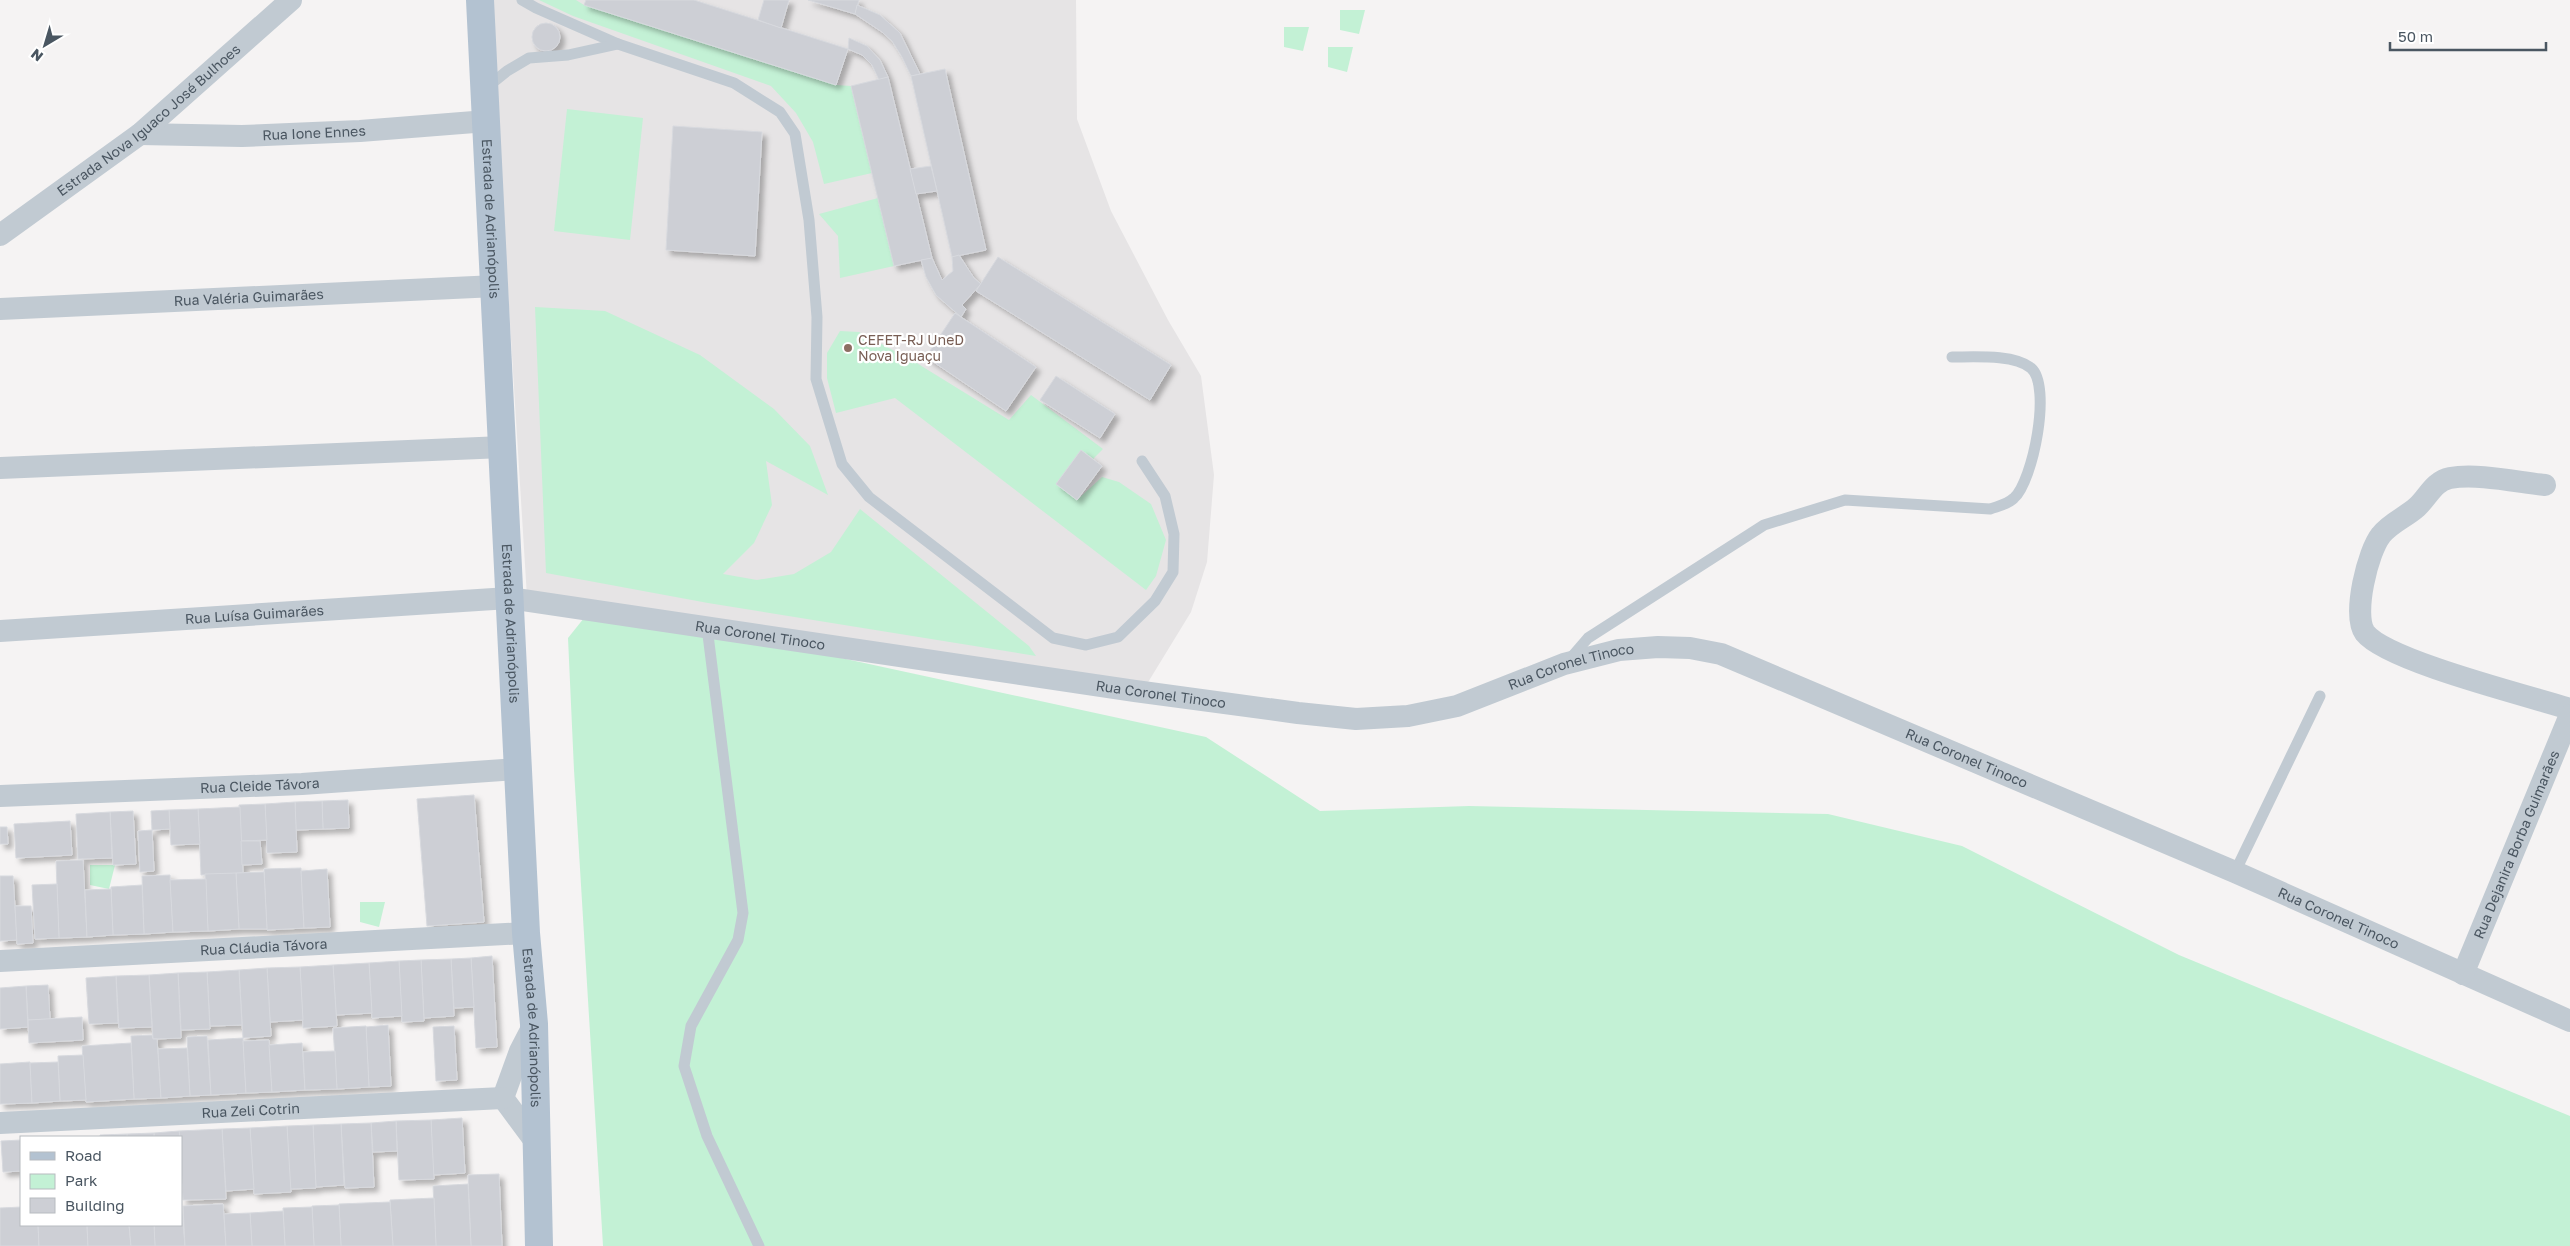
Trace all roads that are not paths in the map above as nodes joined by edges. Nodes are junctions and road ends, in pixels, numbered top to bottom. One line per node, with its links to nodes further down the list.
1 (291, 0): 7 (street, Estrada Nova Iguaco José Bulhoes)
2 (480, 0): 5 (main road, Estrada de Adrianópolis)
3 (522, 0): 4 (lane)
4 (618, 44): 5 (lane); 13 (lane)
5 (484, 89): 6 (main road, Estrada de Adrianópolis)
6 (487, 121): 7 (street, Rua Ione Ennes); 9 (main road, Estrada de Adrianópolis)
7 (140, 134): 8 (street, Estrada Nova Iguaco José Bulhoes)
8 (0, 235)
9 (496, 286): 10 (street, Rua Valéria Guimarães); 12 (main road, Estrada de Adrianópolis)
10 (0, 308)
11 (1952, 356): 19 (lane)
12 (503, 447): 14 (street); 16 (main road, Estrada de Adrianópolis)
13 (1142, 461)
14 (0, 468)
15 (2545, 485): 21 (street)
16 (509, 598): 17 (street, Rua Coronel Tinoco); 18 (street, Rua Luísa Guimarães); 23 (main road, Estrada de Adrianópolis)
17 (707, 627): 19 (street, Rua Coronel Tinoco); 35 (lane)
18 (0, 632)
19 (1564, 664): 25 (street, Rua Coronel Tinoco)
20 (2320, 696): 25 (lane)
21 (2570, 709)
22 (2570, 715): 28 (street, Rua Dejanira Borba Guimarães)
23 (518, 769): 24 (street, Rua Cleide Távora); 26 (main road, Estrada de Adrianópolis)
24 (0, 796)
25 (2235, 872): 28 (street, Rua Coronel Tinoco)
26 (526, 934): 27 (street, Rua Cláudia Távora); 30 (main road, Estrada de Adrianópolis)
27 (0, 961)
28 (2463, 974): 29 (street, Rua Coronel Tinoco)
29 (2570, 1021)
30 (534, 1024): 31 (street); 33 (main road, Estrada de Adrianópolis)
31 (503, 1098): 32 (street, Rua Zeli Cotrin); 33 (street)
32 (0, 1123)
33 (537, 1144): 34 (main road, Estrada de Adrianópolis)
34 (539, 1246)
35 (759, 1246)

